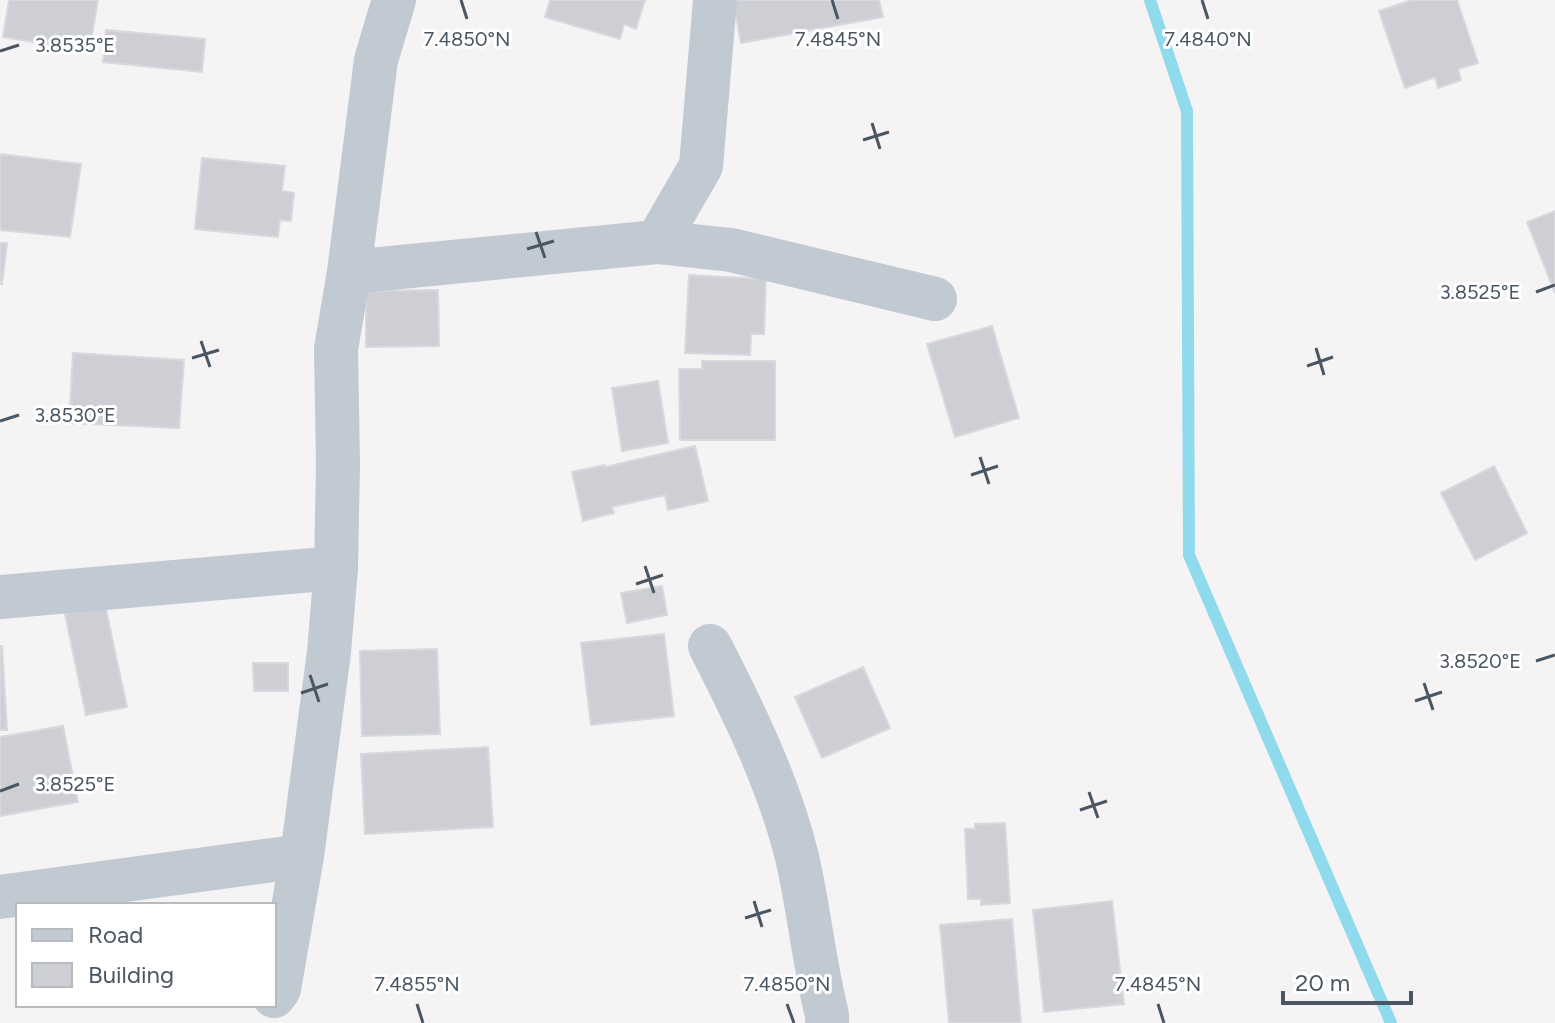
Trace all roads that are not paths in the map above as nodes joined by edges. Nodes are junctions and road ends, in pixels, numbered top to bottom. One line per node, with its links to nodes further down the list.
1 (394, 0): 4 (street)
2 (715, 0): 3 (street)
3 (657, 242): 4 (street); 5 (street)
4 (349, 272): 6 (street)
5 (935, 299)
6 (336, 568): 7 (street); 9 (street)
7 (0, 597)
8 (710, 646): 14 (street)
9 (302, 856): 10 (street); 11 (street)
10 (0, 897)
11 (280, 1003)
12 (274, 1007): 13 (street)
13 (250, 1023)
14 (827, 1023)

